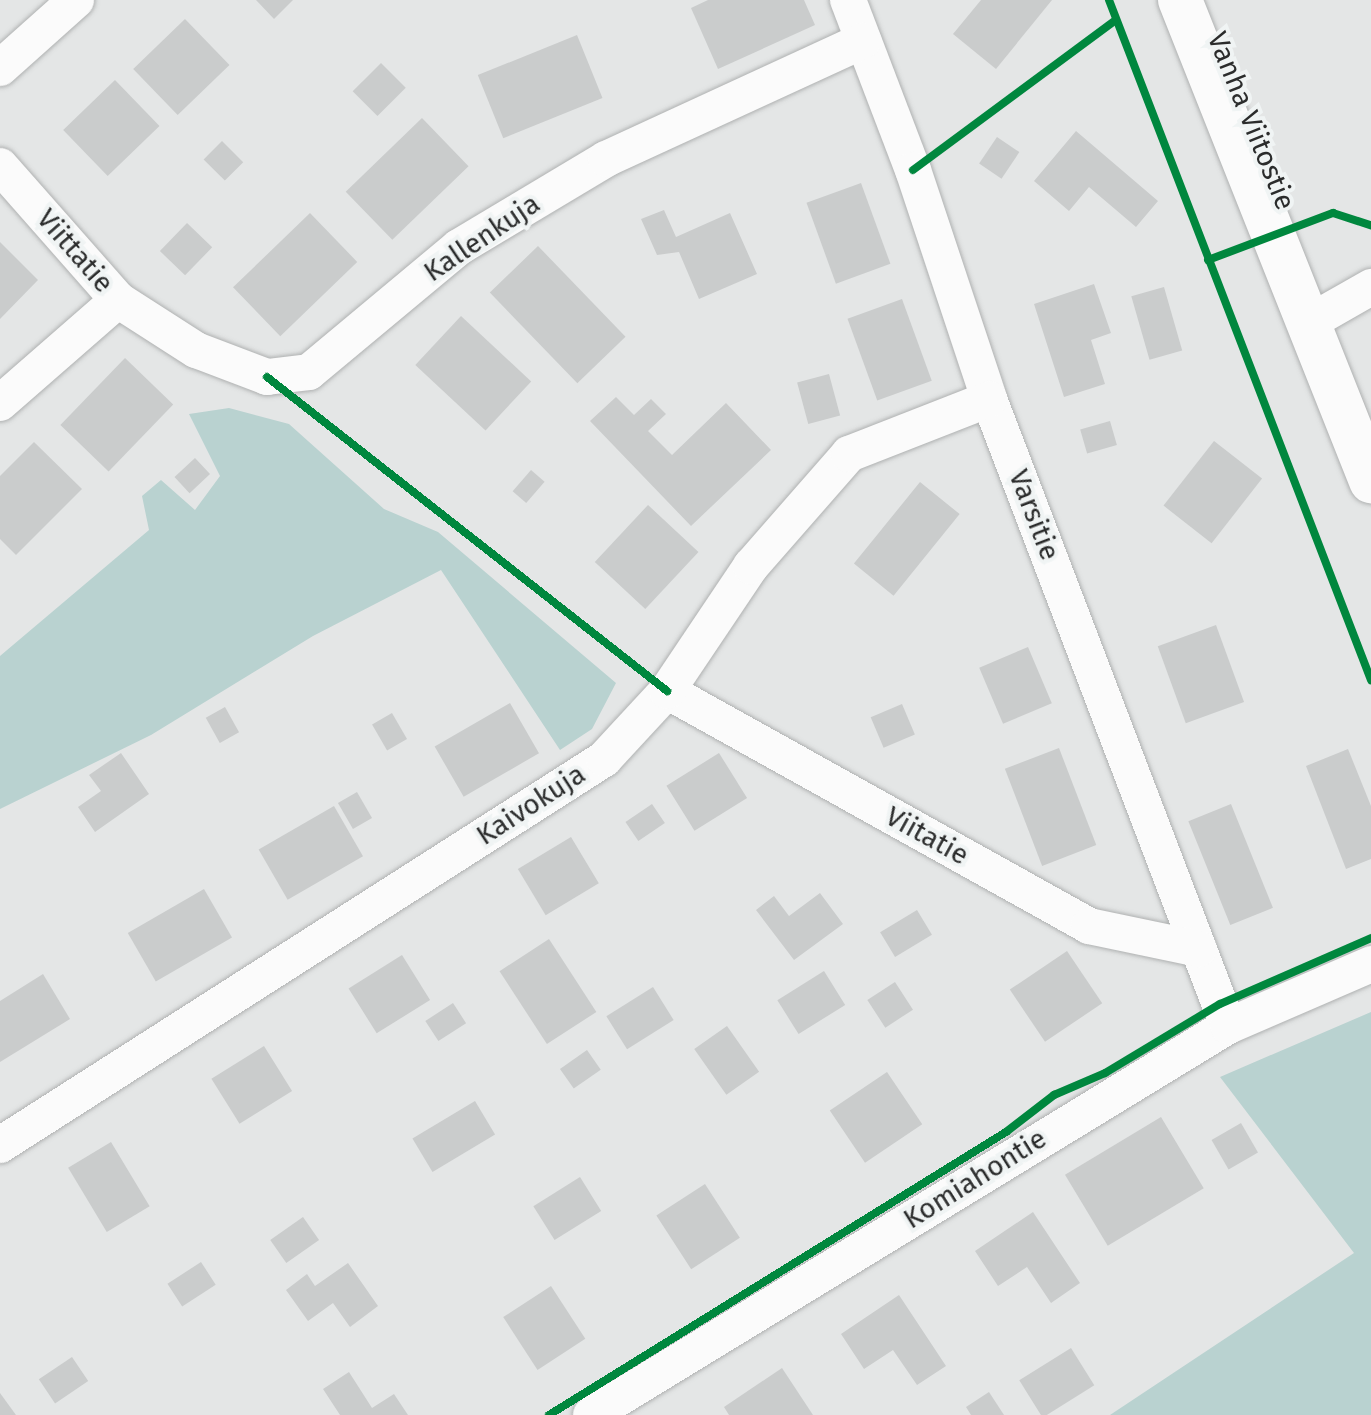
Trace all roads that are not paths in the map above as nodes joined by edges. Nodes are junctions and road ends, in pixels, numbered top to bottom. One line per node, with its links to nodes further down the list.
1 (76, 0): 5 (street)
2 (848, 0): 4 (street, Varsitie)
3 (1180, 0): 9 (main road, Vanha Viitostie)
4 (863, 41): 8 (street, Kallenkuja); 10 (street, Varsitie)
5 (0, 68)
6 (0, 166): 8 (street, Viittatie)
7 (1371, 287): 9 (street)
8 (118, 300): 11 (street)
9 (1308, 323): 12 (main road, Vanha Viitostie)
10 (989, 399): 13 (street, Kaivokuja); 14 (street, Varsitie)
11 (0, 403)
12 (1371, 481)
13 (667, 691): 14 (street, Viitatie); 17 (street, Kaivokuja)
14 (1199, 949): 16 (street, Varsitie)
15 (1371, 964): 16 (street, Komiahontie)
16 (1228, 1026): 18 (street, Komiahontie)
17 (0, 1145)
18 (591, 1415)

